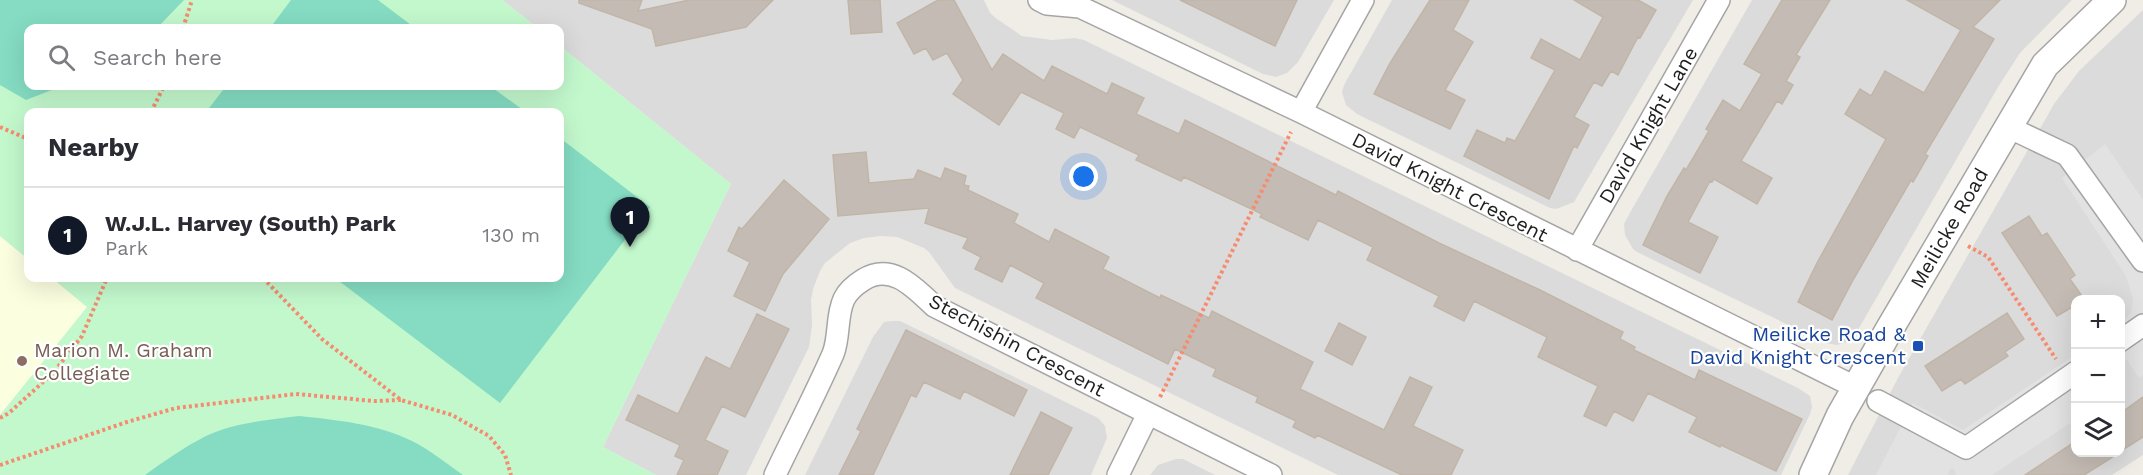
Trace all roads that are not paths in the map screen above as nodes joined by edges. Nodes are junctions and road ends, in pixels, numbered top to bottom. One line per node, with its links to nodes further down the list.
1 (1039, 0): 5 (street, David Knight Crescent)
2 (1363, 0): 5 (street)
3 (1719, 0): 7 (street, David Knight Lane)
4 (2112, 0): 6 (street, Meilicke Road)
5 (1301, 112): 7 (street, David Knight Crescent)
6 (2008, 127): 8 (street); 12 (street, Meilicke Road)
7 (1577, 250): 12 (street, David Knight Crescent)
8 (2143, 261)
9 (2143, 325): 10 (street)
10 (2125, 338)
11 (2071, 376): 12 (street, David Knight Crescent)
12 (1868, 395): 17 (street, Meilicke Road)
13 (1148, 414): 14 (street, Stechishin Crescent); 15 (street); 16 (street, Stechishin Crescent)
14 (775, 475)
15 (1118, 475)
16 (1271, 475)
17 (1813, 475)

